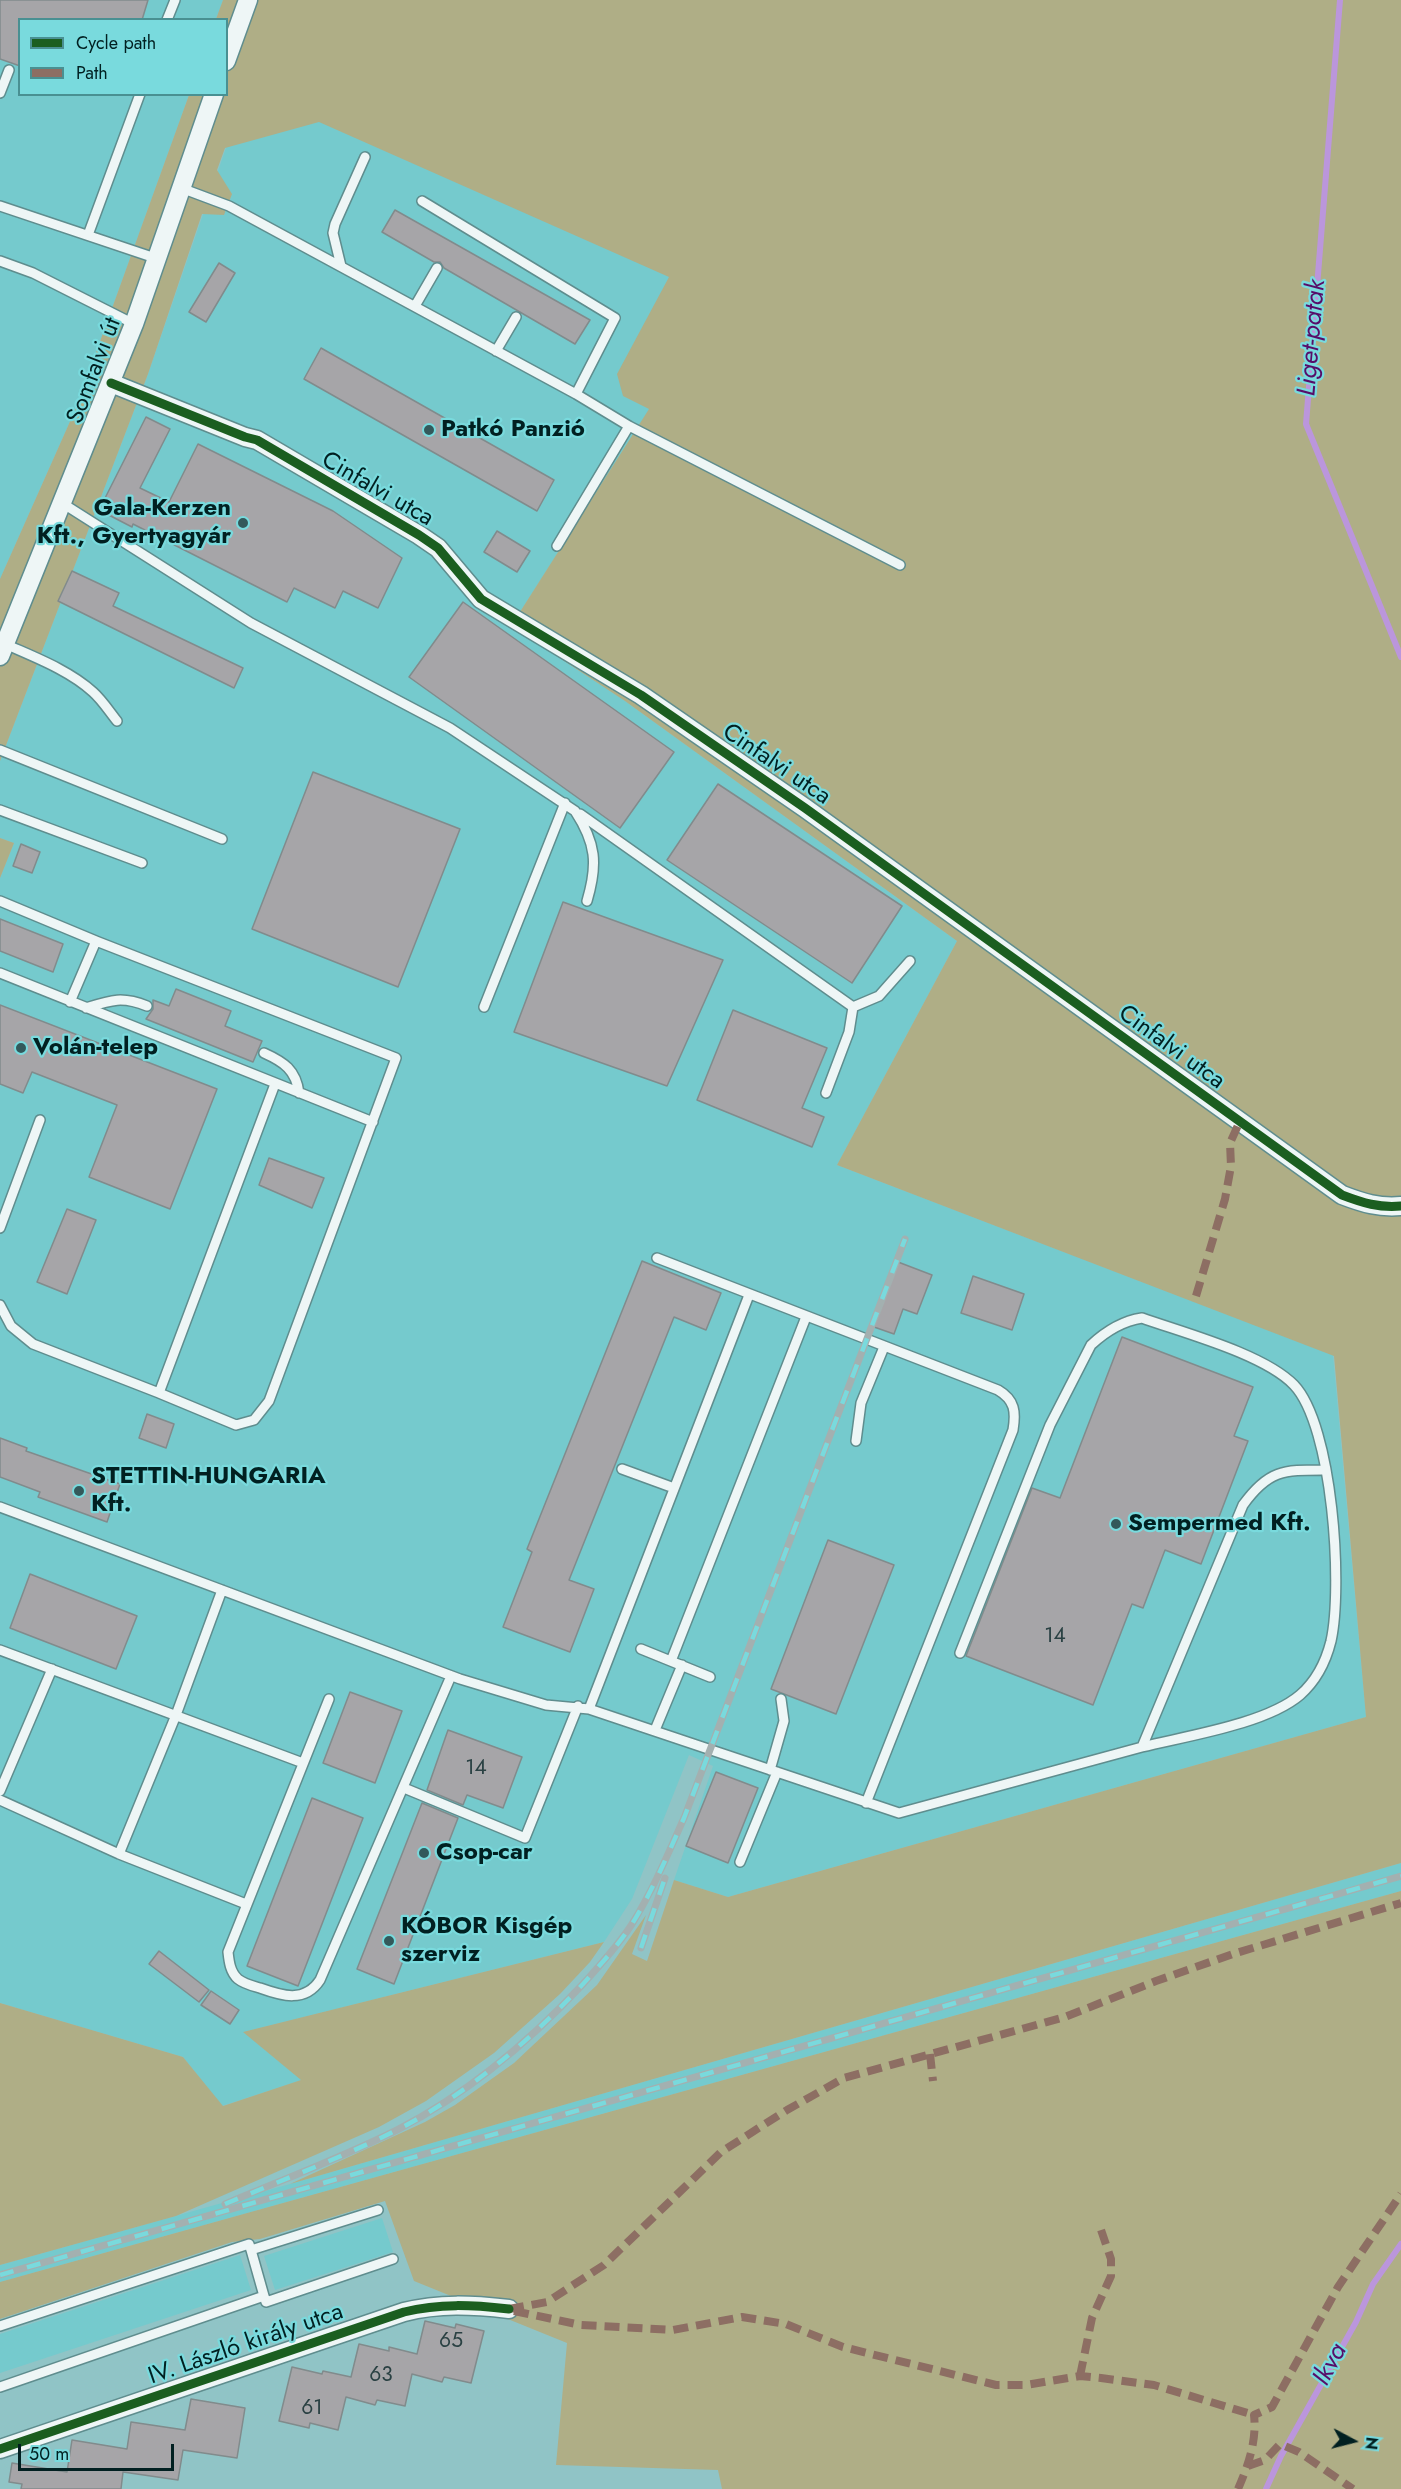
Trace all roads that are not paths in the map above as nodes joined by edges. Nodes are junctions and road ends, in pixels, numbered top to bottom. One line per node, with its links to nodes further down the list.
1 (175, 0): 3 (lane)
2 (248, 0): 4 (street)
3 (168, 18)
4 (228, 55)
5 (9, 70): 6 (lane)
6 (0, 93)
7 (139, 96): 13 (lane)
8 (213, 96): 10 (street, Somfalvi út)
9 (365, 157): 16 (lane)
10 (181, 188): 14 (street, Somfalvi út); 16 (lane)
11 (422, 201): 23 (lane)
12 (0, 206): 13 (lane)
13 (88, 235): 14 (lane)
14 (158, 259): 20 (street, Somfalvi út)
15 (0, 261): 20 (lane)
16 (341, 266): 18 (lane)
17 (436, 268): 18 (lane)
18 (415, 306): 21 (lane)
19 (516, 317): 21 (lane)
20 (134, 324): 22 (street, Somfalvi út)
21 (496, 351): 23 (lane)
22 (111, 383): 25 (street, Somfalvi út); 52 (street, Cinfalvi utca)
23 (576, 394): 24 (lane)
24 (629, 426): 26 (lane); 27 (lane)
25 (62, 503): 28 (street, Somfalvi út); 31 (lane)
26 (557, 546)
27 (900, 565)
28 (3, 650): 29 (lane)
29 (117, 721)
30 (0, 750): 34 (lane)
31 (565, 803): 33 (lane); 43 (lane)
32 (0, 810): 35 (lane)
33 (575, 811): 37 (lane); 44 (lane)
34 (222, 839)
35 (142, 863)
36 (0, 901): 38 (lane)
37 (587, 901)
38 (96, 941): 41 (lane); 51 (lane)
39 (910, 960): 44 (lane)
40 (0, 973): 41 (lane)
41 (70, 1002): 45 (lane)
42 (147, 1006): 45 (lane)
43 (484, 1007)
44 (853, 1007): 49 (lane)
45 (86, 1008): 47 (lane)
46 (264, 1053): 48 (lane)
47 (275, 1084): 48 (lane); 59 (lane)
48 (299, 1093): 51 (lane)
49 (826, 1093)
50 (40, 1120): 53 (lane)
51 (373, 1122): 59 (lane)
52 (1401, 1206)
53 (0, 1228)
54 (657, 1258): 55 (lane)
55 (749, 1295): 57 (lane); 63 (lane)
56 (0, 1305): 59 (lane)
57 (806, 1317): 58 (lane); 69 (lane)
58 (884, 1347): 60 (lane); 86 (lane)
59 (159, 1393)
60 (856, 1442)
61 (622, 1469): 63 (lane)
62 (1326, 1470): 68 (lane); 80 (lane); 80 (lane)
63 (674, 1488): 77 (lane)
64 (0, 1507): 65 (lane)
65 (222, 1590): 72 (lane); 78 (lane)
66 (640, 1649): 69 (lane)
67 (0, 1650): 71 (lane)
68 (960, 1653)
69 (671, 1661): 70 (lane)
70 (682, 1665): 73 (lane); 79 (lane)
71 (52, 1669): 78 (lane); 84 (lane)
72 (452, 1676): 76 (lane); 83 (lane)
73 (710, 1677)
74 (328, 1699): 81 (lane)
75 (781, 1699): 82 (lane)
76 (578, 1706): 77 (lane); 83 (lane)
77 (589, 1708): 79 (lane)
78 (176, 1716): 81 (lane); 87 (lane)
79 (655, 1730): 82 (lane)
80 (1142, 1747): 86 (lane)
81 (303, 1762): 89 (lane)
82 (774, 1771): 86 (lane); 88 (lane)
83 (404, 1788): 89 (lane)
84 (0, 1791)
85 (0, 1800): 87 (lane)
86 (866, 1803)
87 (119, 1854): 89 (lane)
88 (740, 1862)
89 (246, 1904)
90 (378, 2210): 91 (lane)
91 (251, 2250): 93 (lane); 95 (lane)
92 (393, 2259): 93 (lane)
93 (264, 2296): 96 (lane)
94 (508, 2309): 97 (street, IV. László király utca)
95 (0, 2326)
96 (0, 2387)
97 (0, 2449)

